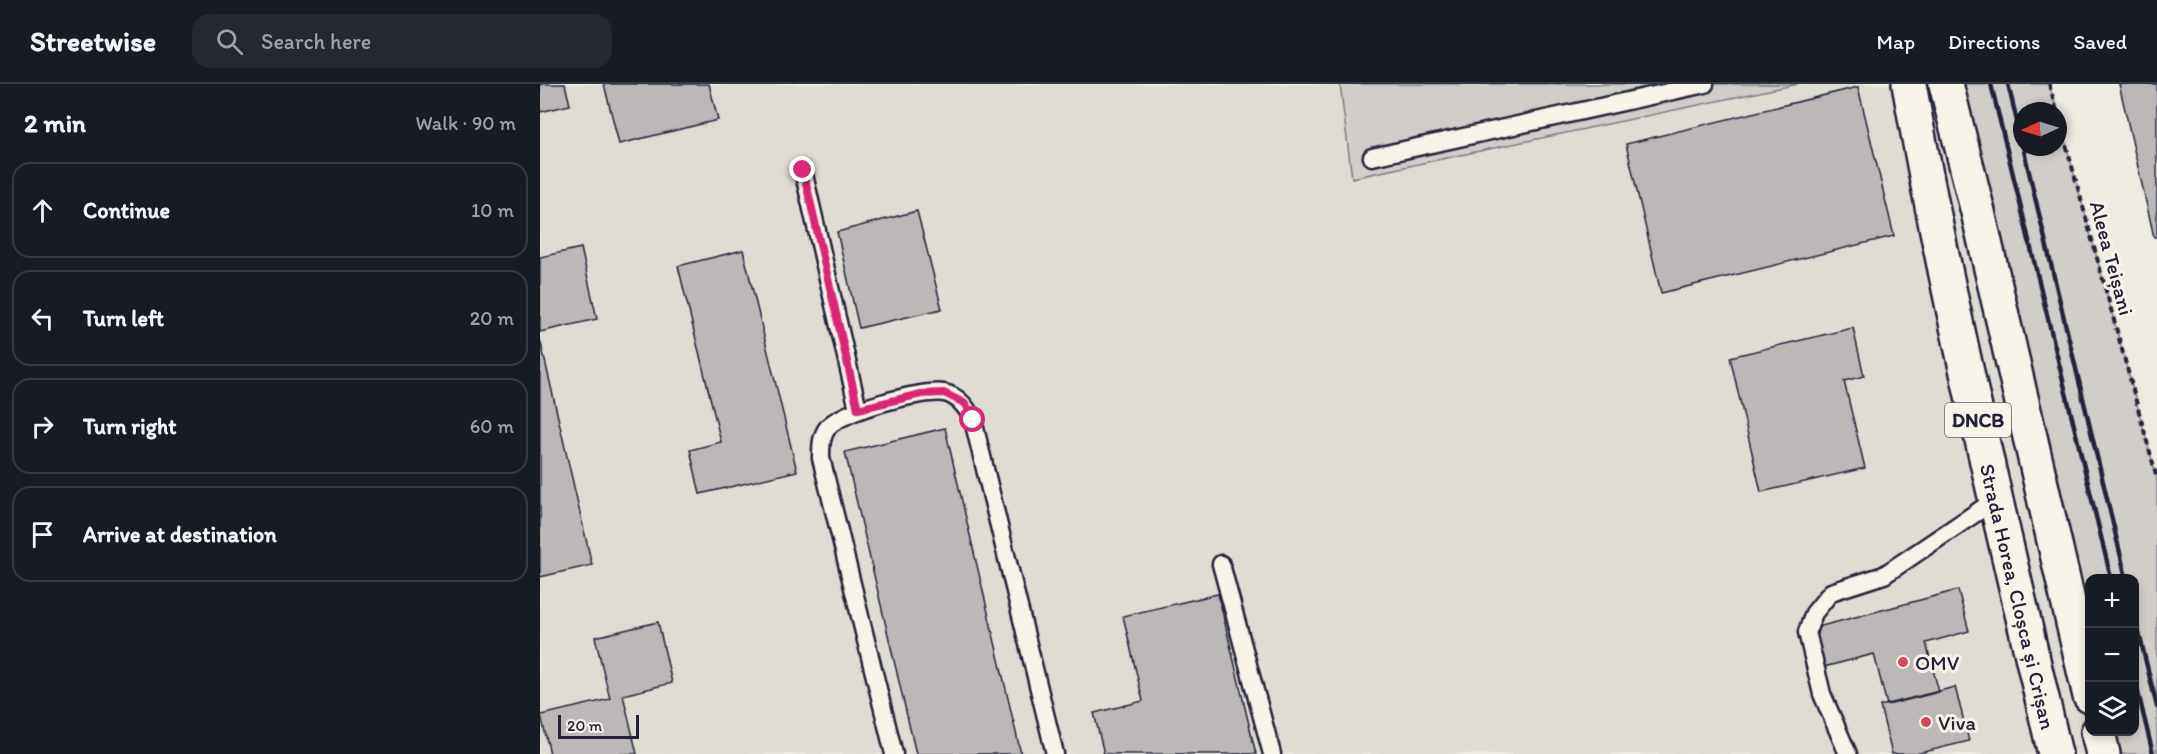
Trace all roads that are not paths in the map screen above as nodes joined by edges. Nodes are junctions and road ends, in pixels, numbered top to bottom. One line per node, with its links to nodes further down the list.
1 (1705, 84): 4 (lane)
2 (1909, 84): 7 (main road, Strada Horea, Cloșca și Crișan / DNCB)
3 (1946, 84): 9 (main road, DNCB)
4 (1372, 157)
5 (803, 170): 6 (lane)
6 (858, 409): 11 (lane); 12 (lane)
7 (1995, 500): 14 (lane); 15 (main road, Strada Horea, Cloșca și Crișan / DNCB)
8 (1221, 564): 13 (lane)
9 (2087, 682)
10 (2099, 736): 16 (main road)
11 (894, 754)
12 (1055, 754)
13 (1272, 754)
14 (1848, 754)
15 (2055, 754)
16 (2103, 754)

